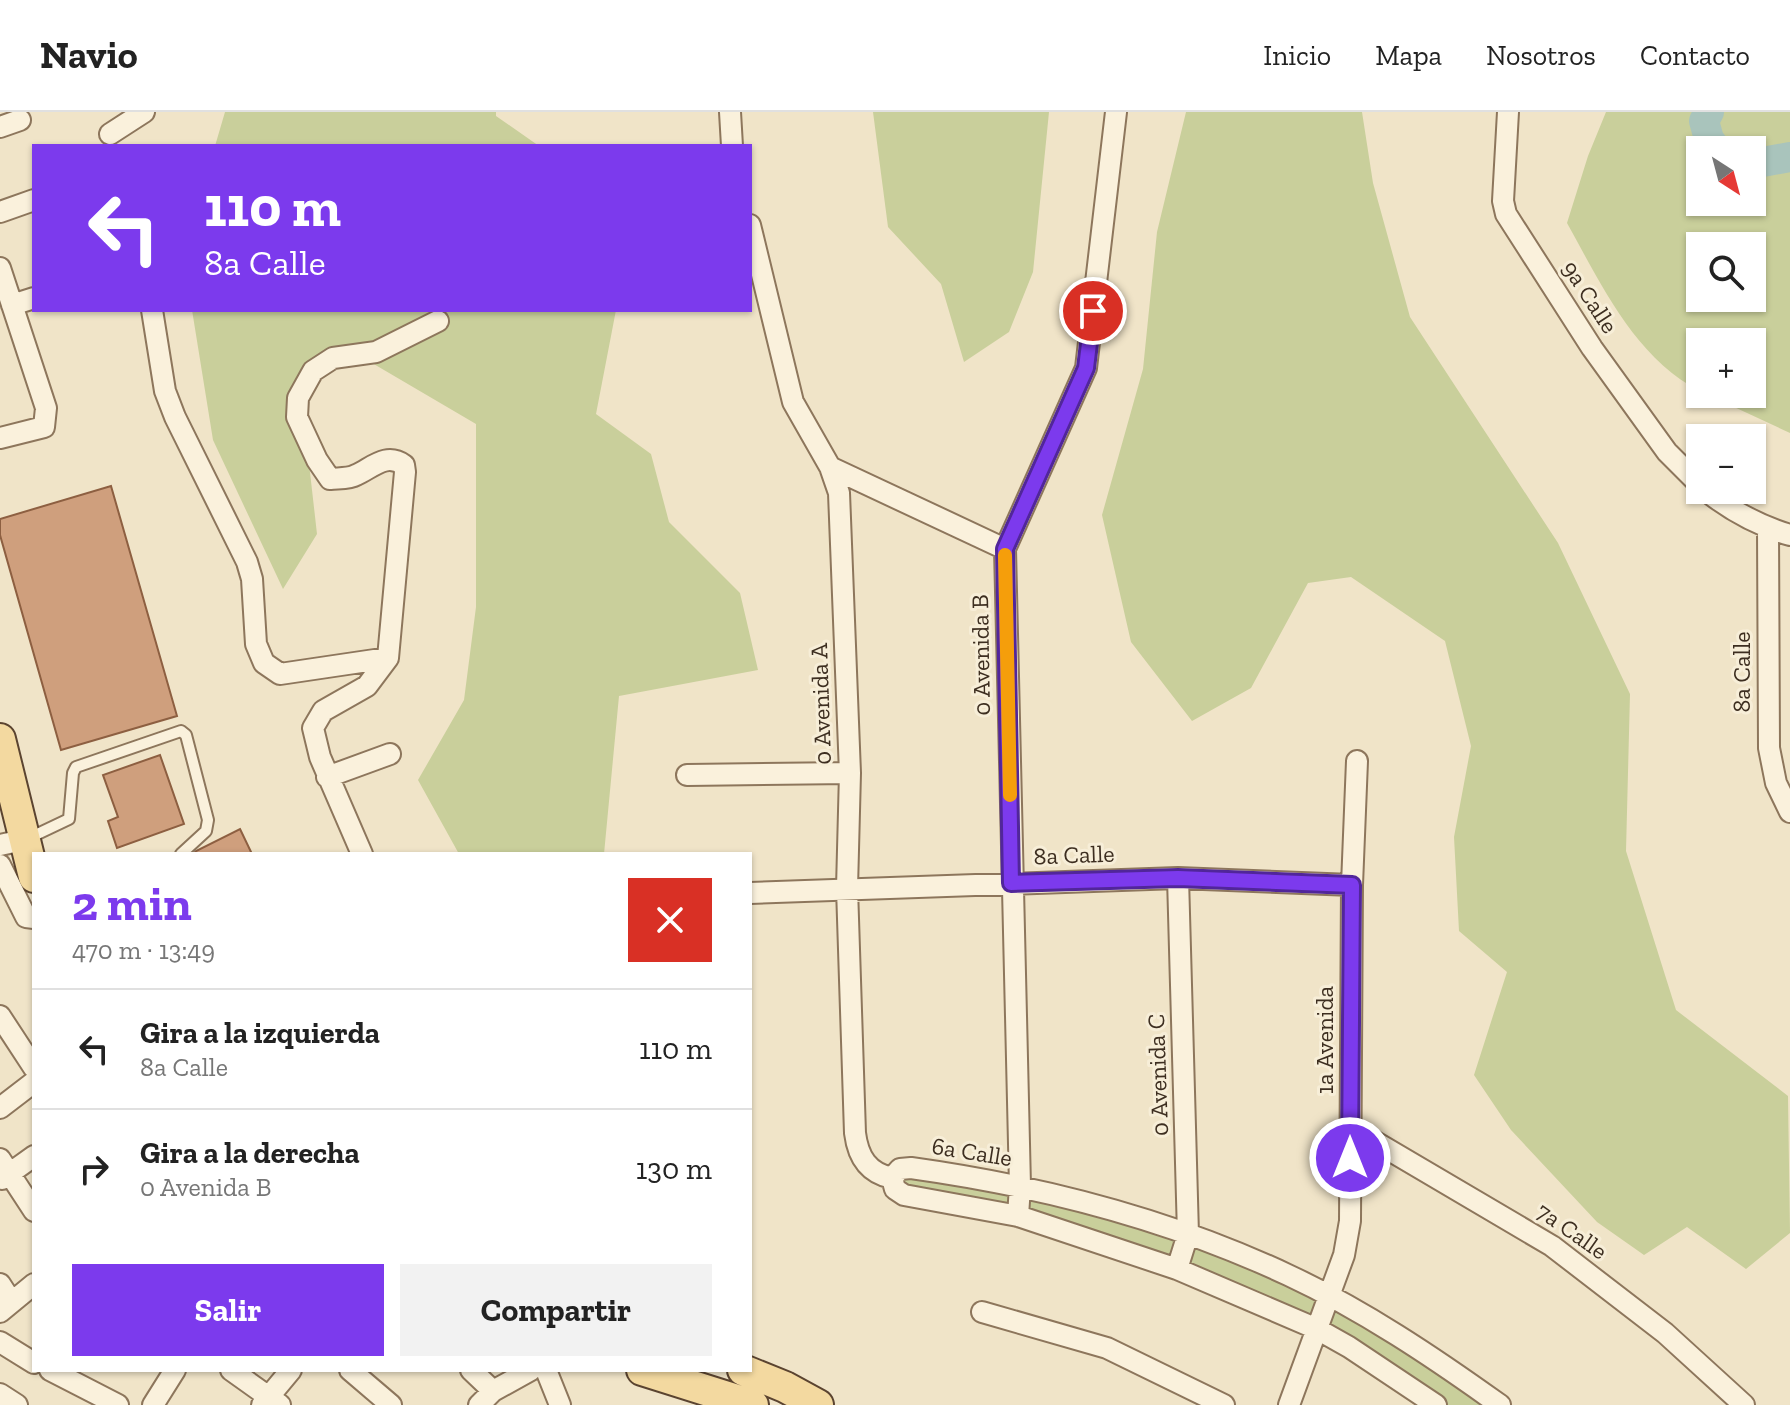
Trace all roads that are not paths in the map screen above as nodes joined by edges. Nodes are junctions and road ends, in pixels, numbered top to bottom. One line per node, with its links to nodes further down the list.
1 (105, 112): 6 (street)
2 (144, 112): 6 (street)
3 (1116, 112): 22 (street, 0 Avenida B)
4 (1508, 112): 18 (street, 9a Calle)
5 (725, 114): 7 (street)
6 (111, 140)
7 (732, 144)
8 (32, 201): 9 (street)
9 (0, 212)
10 (752, 233): 17 (street, 0 Avenida A)
11 (0, 268): 13 (street)
12 (32, 299): 13 (street)
13 (12, 305): 16 (street)
14 (152, 312): 23 (street)
15 (438, 321): 23 (street)
16 (0, 438)
17 (830, 467): 22 (street); 27 (street, 0 Avenida A)
18 (1686, 471)
19 (1724, 504): 20 (street)
20 (1768, 529): 21 (street); 30 (street, 8a Calle)
21 (1790, 535)
22 (1005, 549): 37 (street, 0 Avenida B)
23 (388, 658): 29 (street)
24 (0, 739): 31 (main road)
25 (390, 754): 29 (street)
26 (1357, 761): 38 (street, 1a Avenida)
27 (850, 773): 28 (street); 39 (street, 0 Avenida A)
28 (687, 775)
29 (327, 777): 33 (street)
30 (1790, 812)
31 (12, 843): 32 (lane); 35 (main road)
32 (183, 852)
33 (361, 852)
34 (0, 865): 41 (street)
35 (32, 874)
36 (1178, 878): 37 (street, 8a Calle); 38 (street, 8a Calle); 53 (street, 0 Avenida C)
37 (1011, 883): 39 (street, 8a Calle); 50 (street, 0 Avenida B)
38 (1352, 885): 46 (street, 1a Avenida)
39 (847, 888): 40 (street, 8a Calle); 49 (street, 0 Avenida A)
40 (752, 893)
41 (32, 918)
42 (0, 1016): 43 (street)
43 (32, 1065)
44 (32, 1084): 45 (street)
45 (0, 1108)
46 (1350, 1127): 56 (street, 1a Avenida); 86 (street, 7a Calle)
47 (32, 1157): 48 (street)
48 (4, 1170): 51 (street)
49 (892, 1178): 50 (street, 6a Calle); 52 (street)
50 (1020, 1186): 52 (street, 0 Avenida B); 53 (street, 6a Calle)
51 (32, 1208)
52 (1018, 1216): 54 (street)
53 (1188, 1234): 54 (street, 0 Avenida C); 56 (street, 6a Calle)
54 (1177, 1269): 59 (street)
55 (32, 1285): 57 (street)
56 (1327, 1296): 59 (street, 1a Avenida); 85 (street, 6a Calle)
57 (4, 1299)
58 (982, 1312): 82 (street)
59 (1317, 1329): 83 (street, 1a Avenida); 84 (street)
60 (0, 1342): 61 (street)
61 (32, 1362)
62 (54, 1372): 77 (street)
63 (174, 1372): 78 (street)
64 (233, 1372): 74 (street)
65 (290, 1372): 74 (street)
66 (352, 1372): 79 (street)
67 (472, 1372): 73 (street)
68 (528, 1372): 73 (street)
69 (546, 1372): 75 (street)
70 (648, 1372): 80 (main road)
71 (748, 1372): 81 (main road)
72 (0, 1394): 76 (street)
73 (486, 1398)
74 (270, 1402)
75 (553, 1402)
76 (17, 1405)
77 (118, 1405)
78 (153, 1405)
79 (391, 1405)
80 (753, 1405)
81 (818, 1405)
82 (1224, 1405)
83 (1289, 1405)
84 (1436, 1405)
85 (1500, 1405)
86 (1744, 1405)

